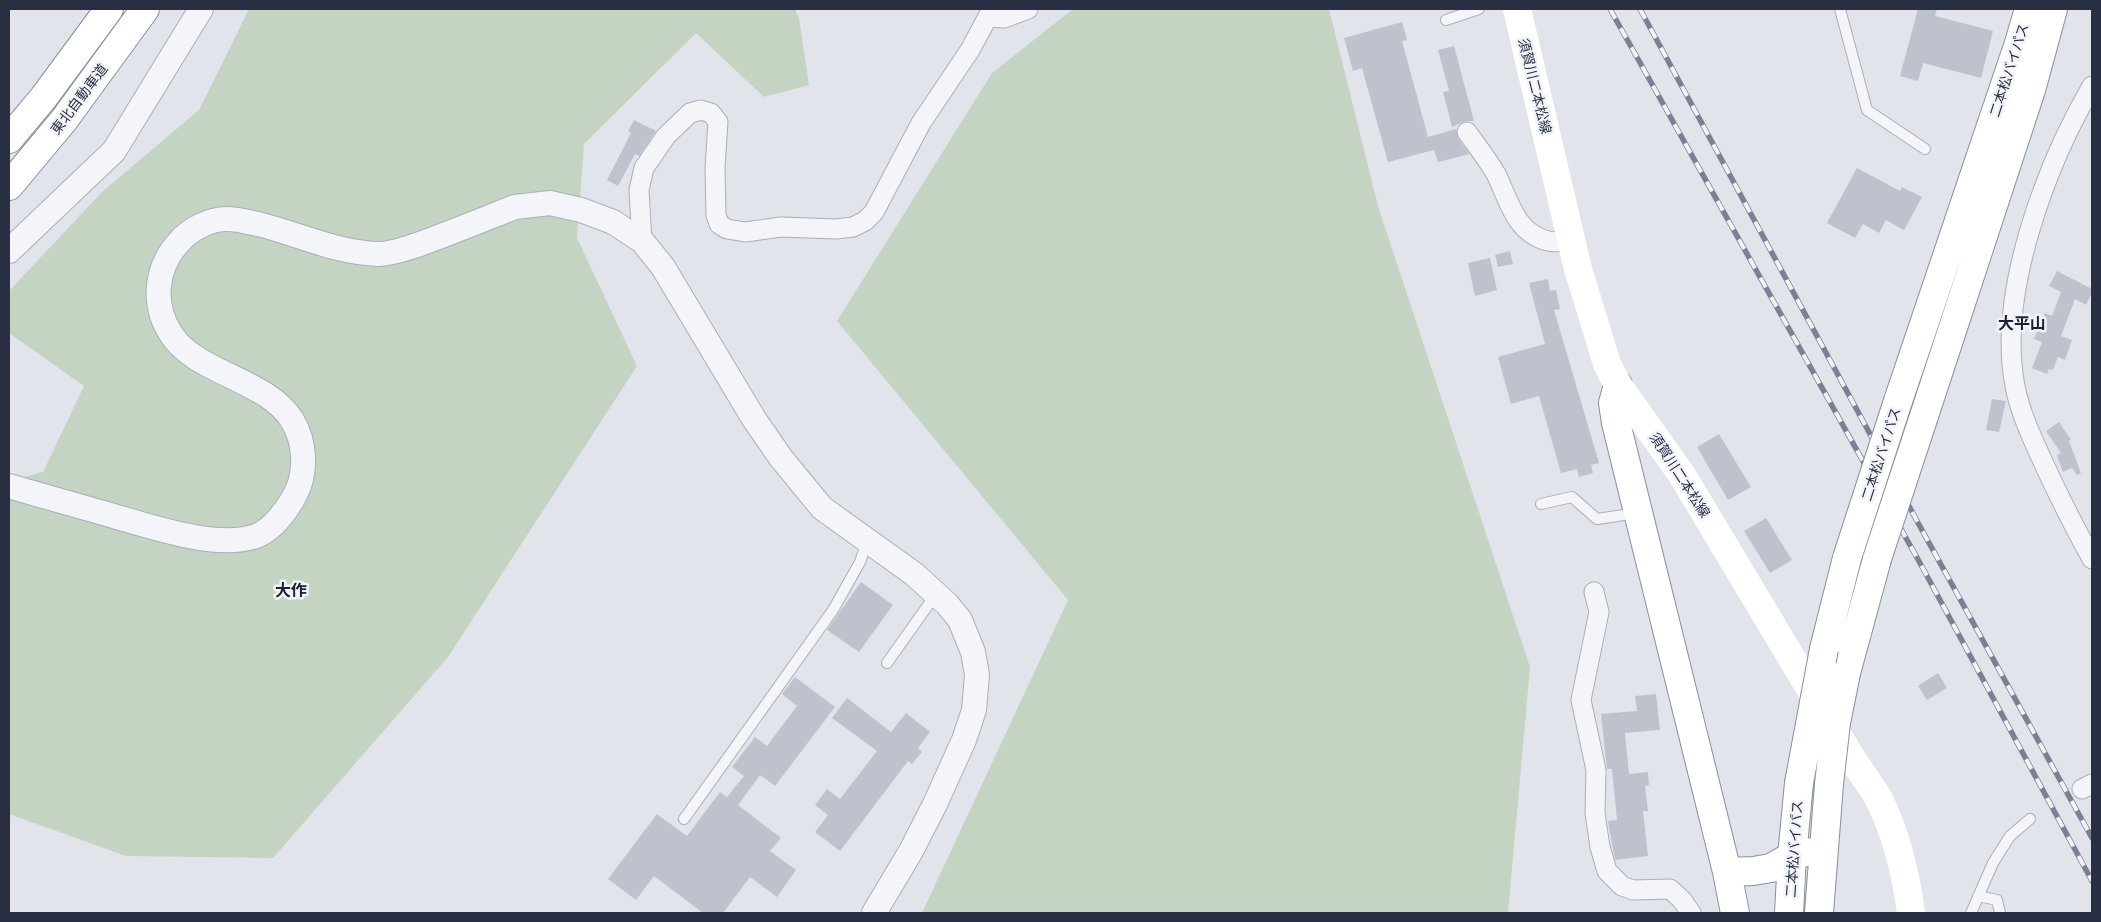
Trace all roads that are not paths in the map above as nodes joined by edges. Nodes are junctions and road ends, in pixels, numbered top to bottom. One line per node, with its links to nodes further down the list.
1 (109, 9): 14 (main road)
2 (145, 9): 16 (main road, 東北自動車道)
3 (202, 9): 19 (street)
4 (1028, 9): 10 (street)
5 (1479, 9): 11 (lane)
6 (1516, 9): 18 (main road, 須賀川二本松線)
7 (1840, 9): 15 (lane)
8 (2029, 9): 32 (main road, 二本松バイパス, bridge)
9 (2053, 9): 31 (main road, 二本松バイパス, bridge)
10 (990, 13): 17 (street)
11 (1446, 20)
12 (2092, 86): 25 (street)
13 (1468, 132): 18 (street)
14 (9, 139)
15 (1925, 149)
16 (9, 186)
17 (642, 241): 21 (street); 24 (street)
18 (1572, 241): 20 (main road, 須賀川二本松線)
19 (9, 251)
20 (1618, 384): 23 (main road); 40 (main road, 須賀川二本松線)
21 (9, 486)
22 (1541, 504): 23 (lane)
23 (1638, 512): 33 (main road)
24 (867, 542): 27 (street); 29 (lane)
25 (2092, 559)
26 (1594, 592): 36 (street)
27 (936, 594): 28 (lane); 35 (street)
28 (886, 663)
29 (684, 819)
30 (2030, 819): 34 (lane)
31 (1824, 848): 32 (main road); 39 (main road, 二本松バイパス)
32 (1792, 856): 33 (main road); 38 (main road, 二本松バイパス)
33 (1727, 872): 37 (main road)
34 (1978, 896): 41 (lane); 42 (lane)
35 (874, 913)
36 (1691, 913)
37 (1735, 913)
38 (1789, 913)
39 (1819, 913)
40 (1911, 913)
41 (1971, 913)
42 (2000, 913)

